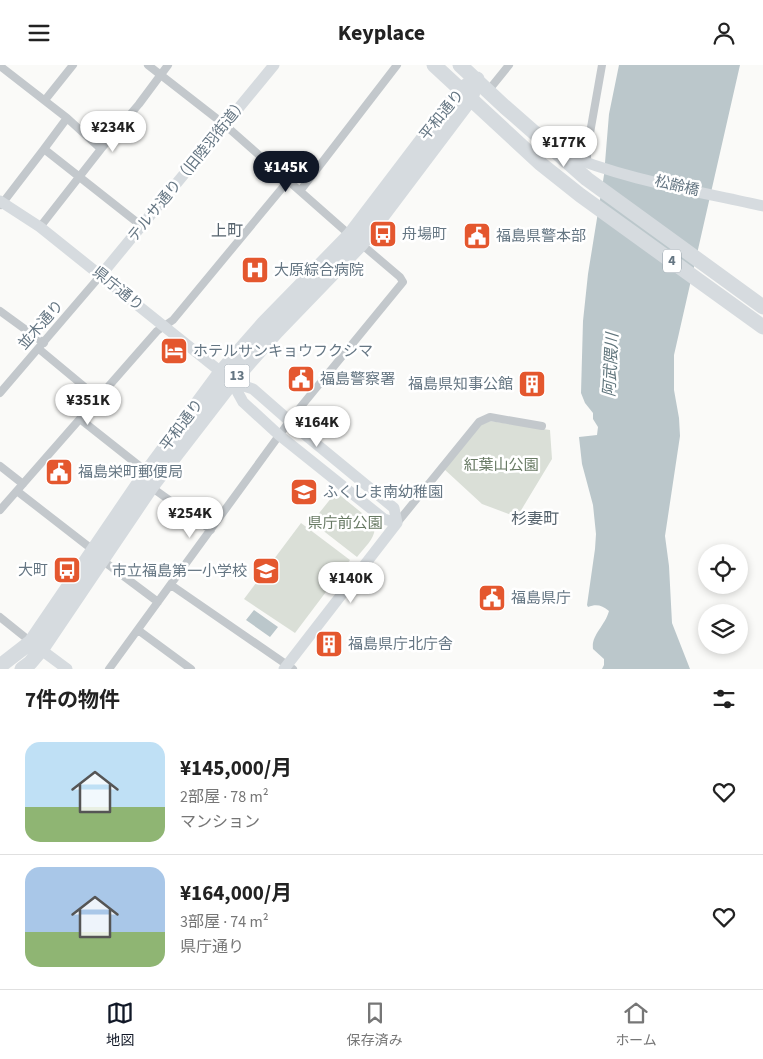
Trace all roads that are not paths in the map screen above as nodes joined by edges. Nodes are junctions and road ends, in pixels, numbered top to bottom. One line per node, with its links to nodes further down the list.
1 (0, 65): 15 (street)
2 (73, 65): 15 (street)
3 (148, 65): 11 (street)
4 (168, 65): 11 (street)
5 (274, 65): 17 (main road, テルサ通り（旧陸羽街道）)
6 (397, 65): 23 (street)
7 (434, 65): 14 (highway, 4)
8 (460, 65): 12 (highway, 4)
9 (509, 65): 13 (street)
10 (602, 65): 20 (street)
11 (160, 75): 17 (street); 19 (street)
12 (477, 79): 13 (highway, 4); 14 (highway, 平和通り / 13)
13 (488, 91): 20 (highway, 4)
14 (466, 93): 28 (highway, 平和通り / 13); 33 (highway, 4)
15 (45, 100): 16 (street)
16 (67, 118): 18 (street); 19 (street)
17 (225, 125): 22 (street); 27 (main road, テルサ通り（旧陸羽街道）)
18 (44, 149): 21 (street); 24 (street)
19 (101, 149): 21 (street)
20 (589, 169): 25 (main road, 松齢橋); 30 (highway, 4)
21 (79, 177): 26 (street); 27 (street)
22 (288, 181): 23 (street); 32 (street)
23 (300, 191): 28 (street)
24 (1, 204): 26 (main road, 県庁通り)
25 (763, 205)
26 (40, 227): 29 (main road, 県庁通り)
27 (143, 227): 29 (main road, テルサ通り（旧陸羽街道）)
28 (355, 239): 35 (highway, 平和通り / 13); 39 (street)
29 (101, 275): 32 (main road, 県庁通り); 34 (street, 並木通り)
30 (763, 307)
31 (0, 311): 34 (street)
32 (164, 327): 35 (main road, 県庁通り); 37 (street)
33 (763, 327)
34 (41, 346): 36 (street, 並木通り); 37 (street)
35 (227, 377): 39 (main road, 県庁通り); 41 (main road, 県庁通り); 43 (highway, 平和通り / 13); 45 (highway, 平和通り / 13)
36 (0, 393)
37 (98, 398): 38 (street)
38 (80, 419): 43 (street); 44 (street)
39 (289, 421): 41 (street); 48 (main road, 県庁通り)
40 (542, 426): 48 (street)
41 (280, 435): 48 (main road, 県庁通り); 49 (street)
42 (0, 465): 44 (street)
43 (147, 472): 50 (highway, 平和通り / 13)
44 (23, 484): 46 (street)
45 (151, 487): 49 (street); 50 (highway, 平和通り / 13)
46 (17, 491): 47 (street); 50 (street)
47 (0, 511)
48 (396, 523): 57 (main road)
49 (211, 530): 51 (street)
50 (98, 555): 52 (street); 55 (highway, 平和通り / 13)
51 (171, 585): 52 (street); 57 (street)
52 (158, 602): 54 (street)
53 (0, 617): 55 (street)
54 (138, 630): 60 (street); 61 (street)
55 (36, 646): 56 (highway, 平和通り / 13); 58 (highway, 平和通り / 13); 59 (main road)
56 (0, 666)
57 (288, 668)
58 (22, 669)
59 (67, 669)
60 (109, 669)
61 (191, 669)

